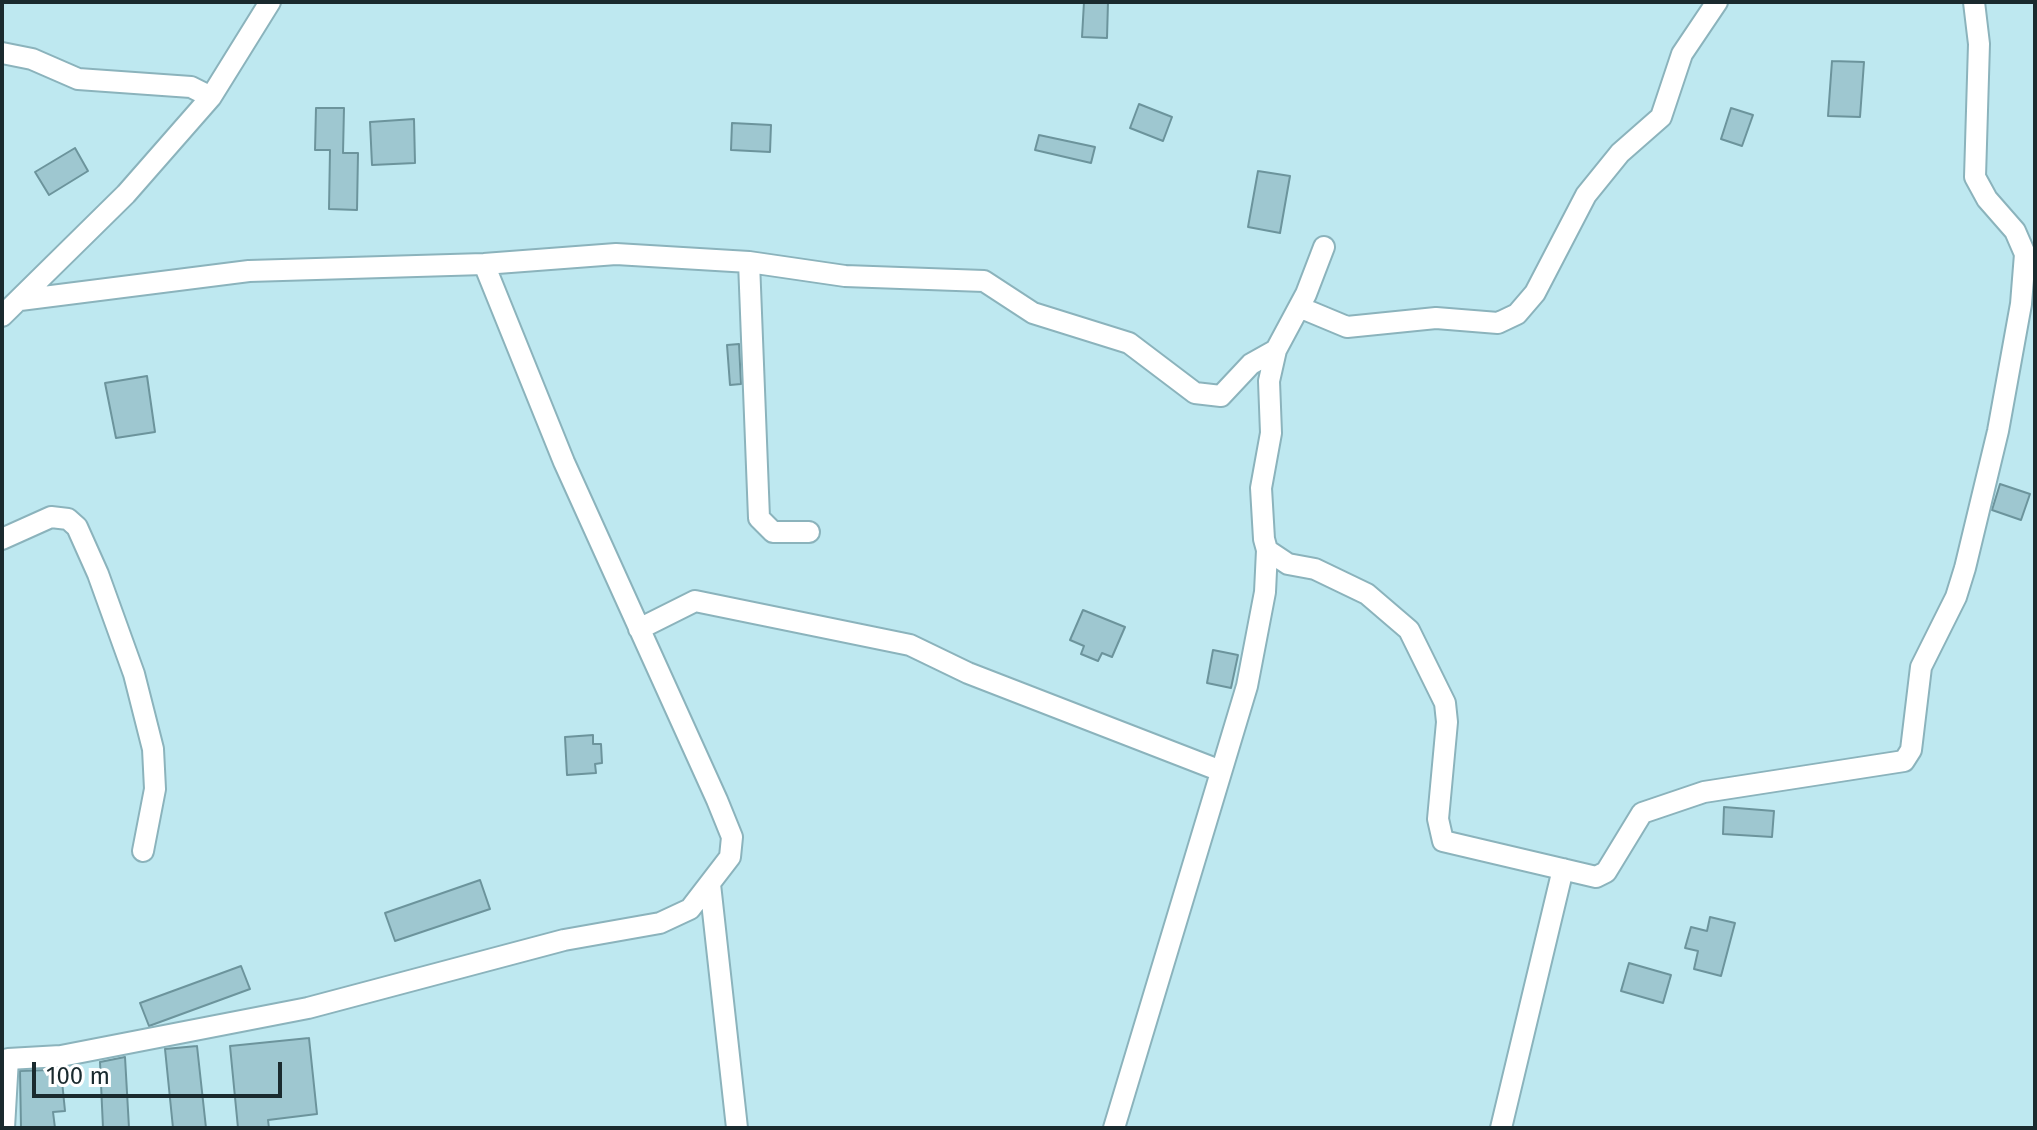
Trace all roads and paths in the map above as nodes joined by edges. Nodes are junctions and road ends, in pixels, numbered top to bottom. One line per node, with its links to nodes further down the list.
1 (270, 2): 5 (street)
2 (1717, 2): 10 (street)
3 (1974, 2): 21 (street)
4 (2, 53): 5 (street)
5 (211, 97): 9 (street)
6 (1324, 247): 10 (street)
7 (749, 262): 8 (street); 13 (street); 15 (street)
8 (484, 264): 9 (street); 18 (street)
9 (20, 300): 11 (street)
10 (1299, 307): 12 (street)
11 (2, 316)
12 (1276, 350): 13 (street); 14 (street)
13 (1251, 364): 14 (street)
14 (1269, 381): 17 (street)
15 (809, 532)
16 (2, 539): 20 (street)
17 (1267, 550): 19 (street); 21 (street)
18 (639, 629): 19 (street); 22 (street)
19 (1221, 771): 25 (street)
20 (143, 851)
21 (1563, 869): 26 (street)
22 (710, 884): 23 (street); 24 (street)
23 (4, 1128)
24 (737, 1128)
25 (1114, 1128)
26 (1501, 1128)

